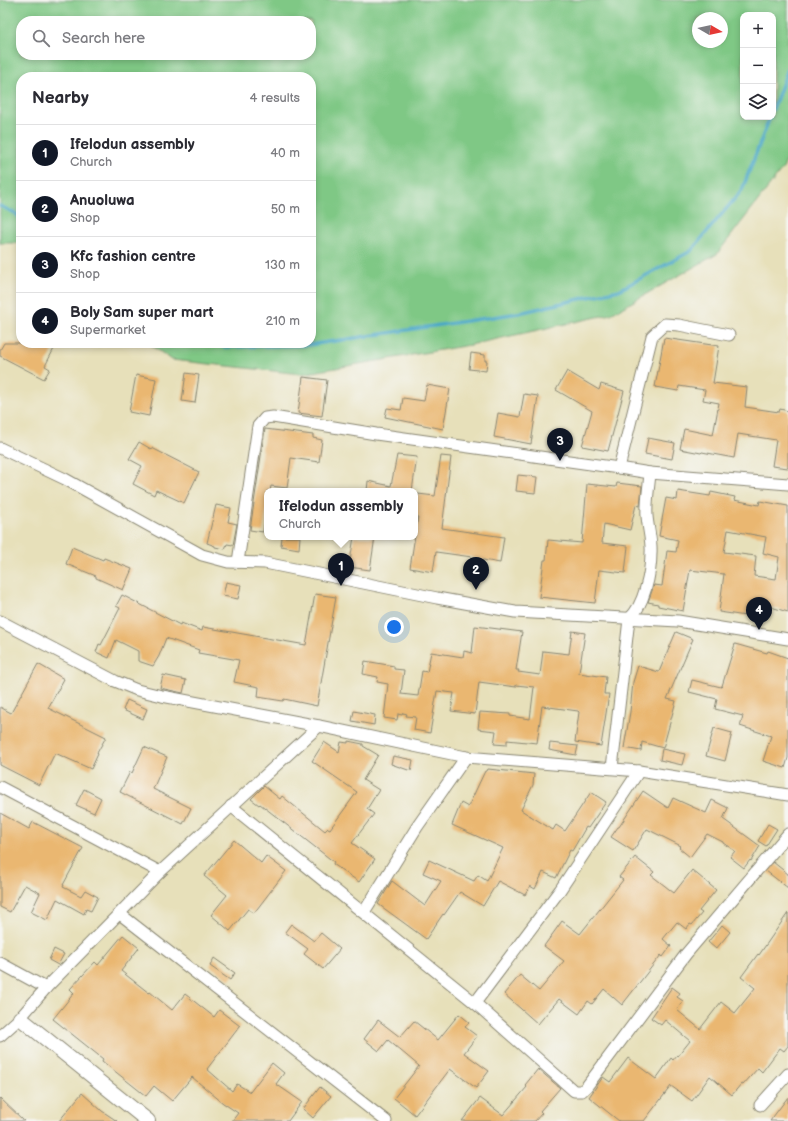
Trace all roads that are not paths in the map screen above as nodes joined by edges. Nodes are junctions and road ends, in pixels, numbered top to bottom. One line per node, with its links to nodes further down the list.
1 (729, 335): 3 (street)
2 (0, 448): 6 (street)
3 (619, 468): 4 (street); 6 (street)
4 (650, 474): 5 (street); 7 (street)
5 (788, 484)
6 (238, 562): 7 (street)
7 (629, 619): 9 (street); 12 (street)
8 (0, 621): 10 (street)
9 (788, 639)
10 (319, 726): 11 (street); 16 (street)
11 (466, 757): 12 (street); 19 (street)
12 (612, 768): 13 (street)
13 (639, 771): 15 (street); 23 (street)
14 (0, 787): 18 (street)
15 (788, 795)
16 (231, 806): 18 (street); 19 (street)
17 (788, 834): 23 (street)
18 (160, 872): 20 (street)
19 (364, 912): 23 (street)
20 (120, 914): 22 (street); 29 (street)
21 (0, 963): 22 (street)
22 (46, 988): 24 (street)
23 (475, 1003)
24 (20, 1018): 25 (street); 28 (street)
25 (0, 1036)
26 (788, 1074): 27 (street)
27 (760, 1105)
28 (148, 1121)
29 (386, 1121)

